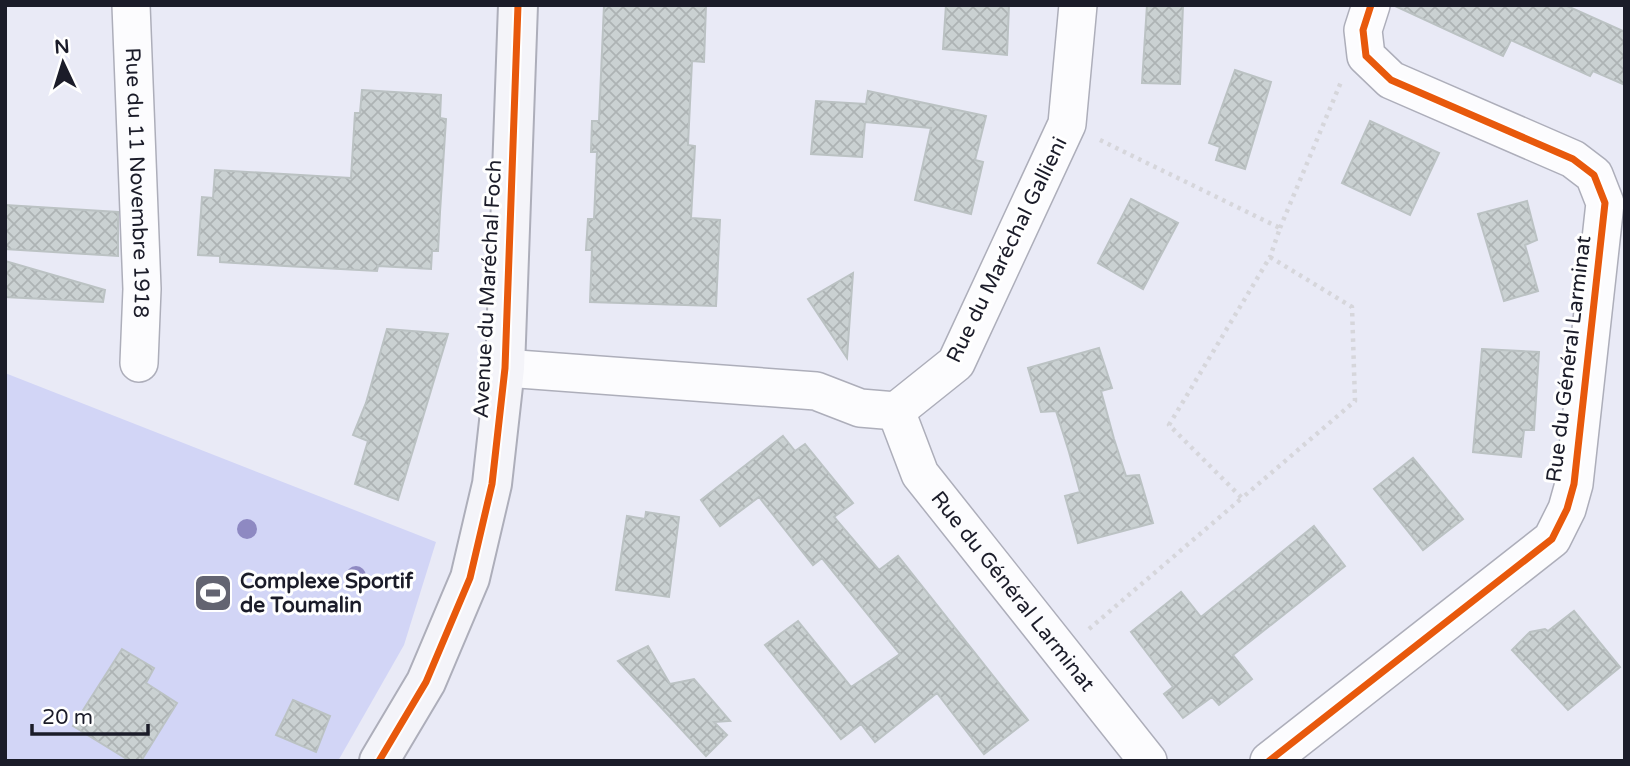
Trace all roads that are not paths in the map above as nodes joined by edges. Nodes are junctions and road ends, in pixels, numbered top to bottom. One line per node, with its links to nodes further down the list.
1 (131, 5): 5 (street, Rue du 11 Novembre 1918)
2 (518, 5): 6 (main road, Avenue du Maréchal Foch)
3 (1078, 5): 7 (street, Rue du Maréchal Gallieni)
4 (1367, 18): 10 (street, Rue du Général Larminat)
5 (139, 363)
6 (505, 368): 7 (street); 8 (main road, Avenue du Maréchal Foch)
7 (896, 411): 9 (street, Rue du Général Larminat)
8 (379, 761)
9 (1147, 761)
10 (1269, 761)

